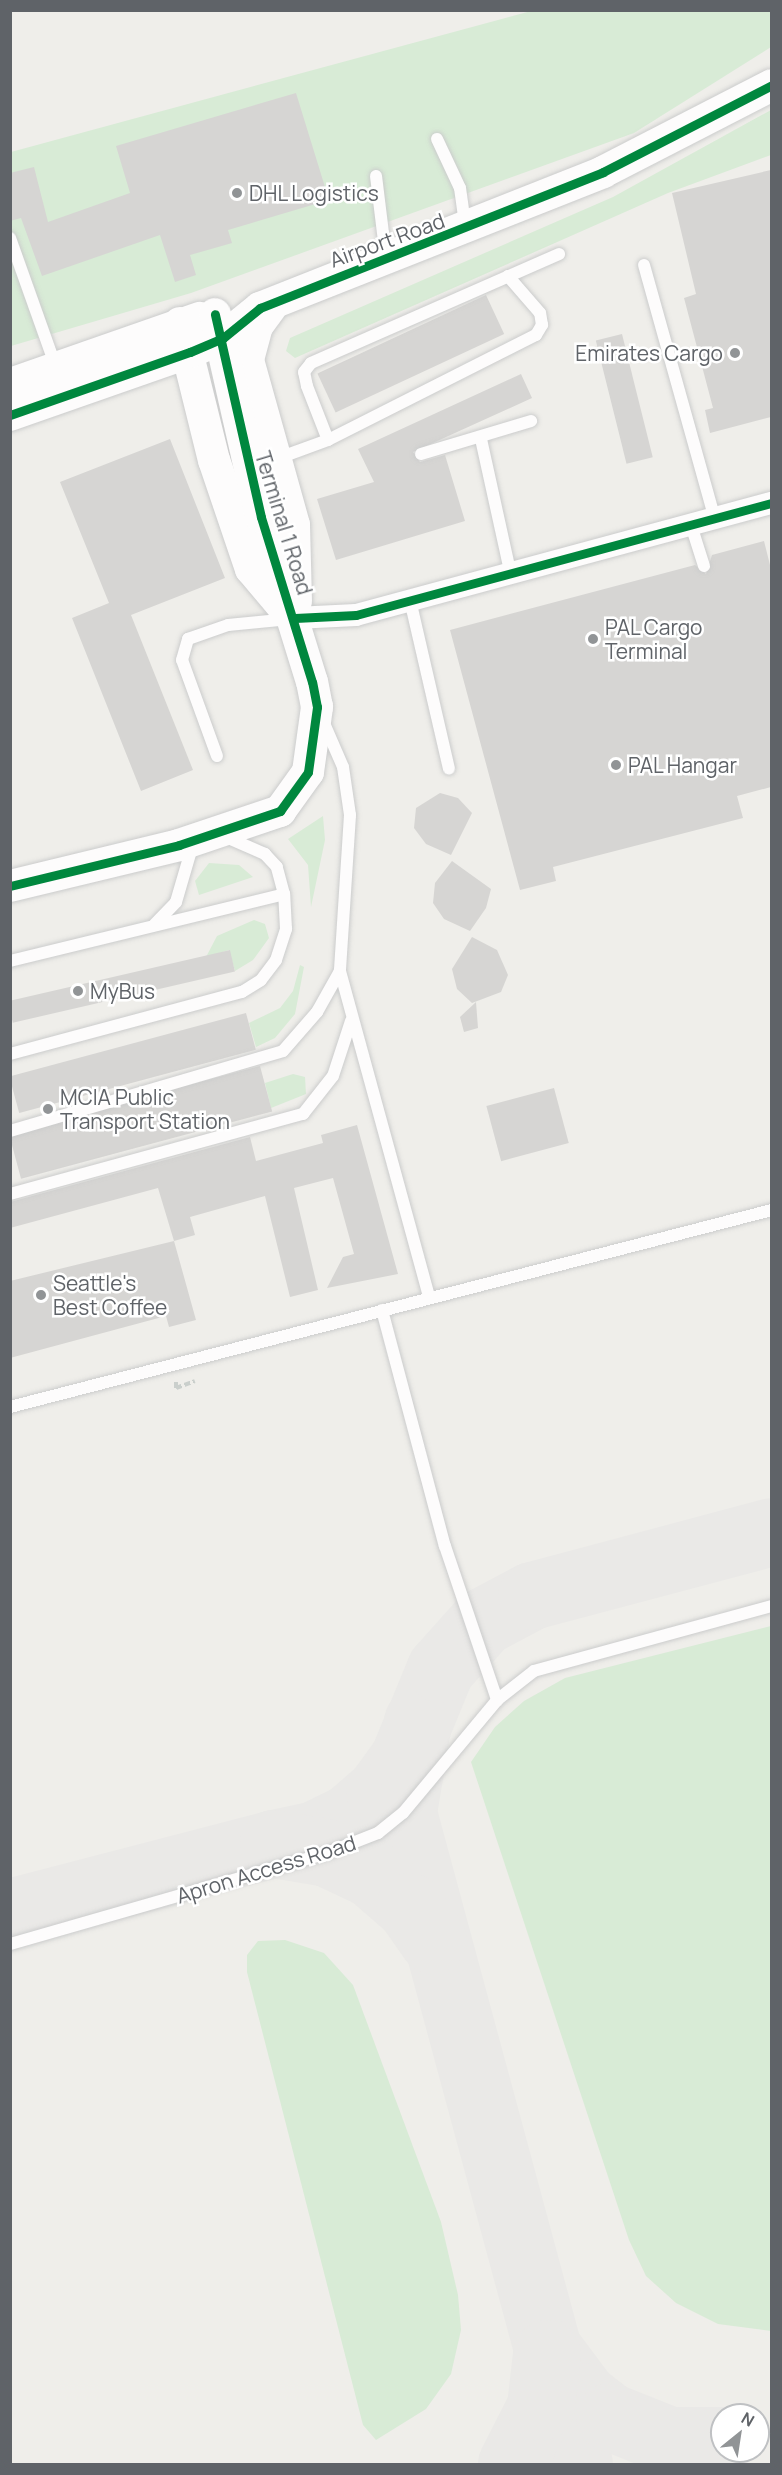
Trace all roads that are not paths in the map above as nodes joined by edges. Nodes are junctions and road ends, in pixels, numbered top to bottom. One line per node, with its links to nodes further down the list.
1 (771, 85): 4 (street, Airport Road)
2 (437, 138): 4 (lane)
3 (376, 176): 7 (lane)
4 (466, 230): 7 (street, Airport Road)
5 (10, 238): 14 (lane)
6 (559, 254): 9 (lane)
7 (386, 260): 10 (street, Airport Road)
8 (644, 265): 23 (lane)
9 (508, 276): 19 (lane); 19 (lane)
10 (268, 305): 12 (street, Airport Road); 21 (street, Terminal 1 Road)
11 (180, 323): 12 (street, Airport Road); 13 (street, Terminal 1 Road); 14 (street, Airport Road)
12 (219, 326): 13 (street, Airport Road); 28 (street, Terminal 1 Road)
13 (190, 352): 16 (street, Airport Road); 28 (street, Terminal 1 Road)
14 (56, 368): 15 (street, Airport Road)
15 (10, 384)
16 (10, 415)
17 (531, 421): 18 (lane)
18 (481, 439): 20 (lane); 26 (lane)
19 (328, 440): 21 (lane)
20 (421, 454)
21 (274, 460): 28 (street, Terminal 1 Road)
22 (771, 503): 23 (street)
23 (715, 519): 24 (street)
24 (691, 525): 25 (lane); 26 (street)
25 (704, 566)
26 (511, 575): 27 (street)
27 (410, 600): 28 (street); 31 (lane)
28 (295, 618): 29 (street, Terminal 1 Road); 30 (lane)
29 (316, 707): 32 (street, Terminal 1 Road); 37 (lane)
30 (217, 756)
31 (449, 769)
32 (206, 837): 33 (street, Terminal 1 Road); 34 (lane); 35 (lane)
33 (10, 886)
34 (284, 894): 35 (lane); 39 (lane)
35 (154, 925): 36 (lane)
36 (10, 961)
37 (340, 971): 38 (lane); 40 (lane)
38 (351, 1020): 41 (lane); 43 (lane)
39 (10, 1054)
40 (10, 1131)
41 (10, 1194)
42 (771, 1210): 43 (lane)
43 (429, 1297): 44 (lane)
44 (382, 1310): 45 (lane); 47 (lane)
45 (10, 1407)
46 (771, 1606): 47 (lane, Apron Access Road)
47 (497, 1700): 48 (lane, Apron Access Road)
48 (10, 1944)

